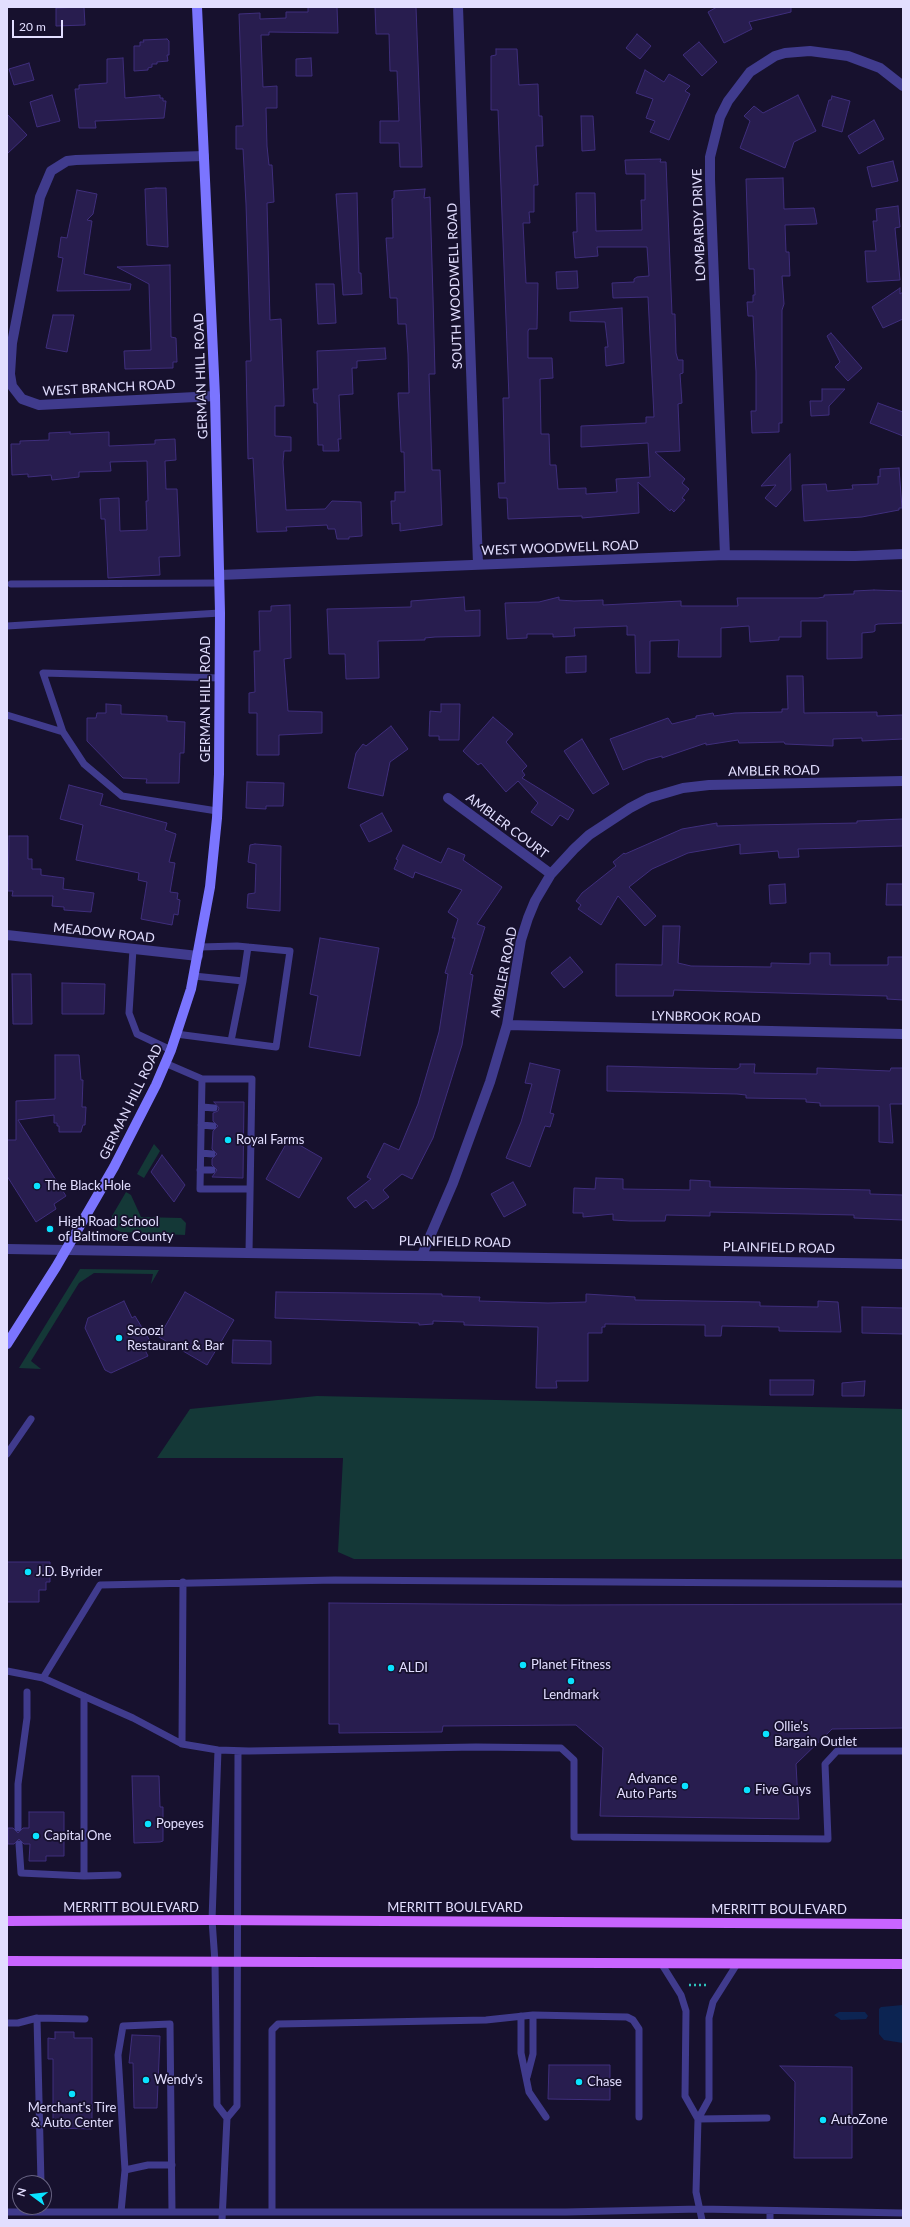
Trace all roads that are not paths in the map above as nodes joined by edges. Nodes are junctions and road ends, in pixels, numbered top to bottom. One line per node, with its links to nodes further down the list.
1 (197, 7): 4 (street, GERMAN HILL ROAD)
2 (458, 7): 8 (street, SOUTH WOODWELL ROAD)
3 (903, 86): 7 (street, LOMBARDY DRIVE)
4 (204, 156): 5 (street, GERMAN HILL ROAD); 5 (street, WEST BRANCH ROAD)
5 (215, 396): 9 (street, GERMAN HILL ROAD)
6 (903, 554): 7 (street, WEST WOODWELL ROAD)
7 (725, 555): 8 (street, WEST WOODWELL ROAD)
8 (478, 564): 9 (street, WEST WOODWELL ROAD)
9 (219, 579): 10 (lane); 11 (street, GERMAN HILL ROAD)
10 (11, 584)
11 (220, 613): 12 (lane); 13 (street, GERMAN HILL ROAD)
12 (7, 626)
13 (220, 678): 15 (lane); 18 (street, GERMAN HILL ROAD)
14 (7, 715): 15 (lane)
15 (63, 732): 18 (lane)
16 (903, 781): 19 (street, AMBLER ROAD)
17 (448, 798): 19 (street, AMBLER COURT)
18 (217, 811): 23 (street, GERMAN HILL ROAD)
19 (551, 874): 26 (street, AMBLER ROAD)
20 (7, 935): 22 (street, MEADOW ROAD)
21 (248, 947): 23 (lane); 25 (lane); 29 (lane)
22 (133, 949): 23 (street, MEADOW ROAD); 30 (lane)
23 (199, 952): 24 (street, GERMAN HILL ROAD)
24 (194, 976): 25 (lane); 27 (street, GERMAN HILL ROAD)
25 (243, 981): 29 (lane)
26 (508, 1025): 28 (street, LYNBROOK ROAD); 45 (street, AMBLER ROAD)
27 (176, 1034): 29 (lane); 30 (street, GERMAN HILL ROAD)
28 (903, 1034)
29 (231, 1041)
30 (171, 1050): 31 (street, GERMAN HILL ROAD)
31 (165, 1064): 32 (lane); 43 (street, GERMAN HILL ROAD)
32 (202, 1079): 33 (lane); 41 (lane)
33 (202, 1107): 34 (lane); 35 (lane)
34 (214, 1108)
35 (201, 1125): 36 (lane); 37 (lane)
36 (213, 1126)
37 (201, 1153): 38 (lane); 39 (lane)
38 (212, 1154)
39 (200, 1170): 40 (lane); 41 (lane)
40 (212, 1170)
41 (250, 1189): 44 (lane)
42 (7, 1249): 43 (street, PLAINFIELD ROAD)
43 (66, 1250): 44 (street, PLAINFIELD ROAD); 47 (street, GERMAN HILL ROAD)
44 (249, 1252): 45 (street, PLAINFIELD ROAD)
45 (422, 1255): 46 (street, PLAINFIELD ROAD)
46 (903, 1264)
47 (7, 1344)
48 (31, 1419): 49 (lane)
49 (7, 1454)
50 (183, 1582): 51 (lane); 53 (lane); 56 (lane)
51 (903, 1584)
52 (7, 1671): 53 (lane)
53 (43, 1678): 55 (lane)
54 (27, 1692): 60 (lane)
55 (84, 1696): 56 (lane); 63 (lane)
56 (182, 1744): 57 (lane)
57 (218, 1750): 58 (lane); 64 (lane)
58 (238, 1751): 59 (lane); 65 (lane)
59 (903, 1751)
60 (18, 1828)
61 (19, 1844): 63 (lane)
62 (118, 1875): 63 (lane)
63 (84, 1876)
64 (212, 1920): 65 (main road, MERRITT BOULEVARD); 66 (main road, MERRITT BOULEVARD); 69 (lane)
65 (239, 1920): 67 (main road, MERRITT BOULEVARD); 70 (lane)
66 (7, 1921)
67 (903, 1924)
68 (7, 1961): 69 (main road)
69 (215, 1962): 70 (main road); 82 (lane)
70 (238, 1962): 71 (main road); 82 (lane)
71 (661, 1963): 72 (main road); 84 (lane)
72 (737, 1964): 73 (main road); 84 (lane)
73 (903, 1964)
74 (533, 2015): 75 (lane); 79 (lane); 81 (lane)
75 (521, 2016): 79 (lane); 94 (lane)
76 (37, 2018): 77 (lane); 78 (lane); 87 (lane)
77 (85, 2019)
78 (7, 2023)
79 (527, 2079): 80 (lane)
80 (546, 2117)
81 (639, 2117)
82 (227, 2118): 93 (lane)
83 (767, 2118): 84 (lane)
84 (698, 2119): 89 (lane)
85 (172, 2164): 86 (lane); 86 (lane); 92 (lane)
86 (125, 2170): 91 (lane)
87 (41, 2175)
88 (52, 2209): 91 (lane)
89 (700, 2209): 90 (lane); 94 (lane); 98 (lane)
90 (770, 2211): 96 (lane); 99 (lane)
91 (121, 2212): 92 (lane)
92 (172, 2212): 93 (lane)
93 (222, 2212): 94 (lane); 97 (lane)
94 (272, 2212)
95 (903, 2213): 96 (lane)
96 (871, 2216)
97 (222, 2220)
98 (702, 2220)
99 (770, 2220)

